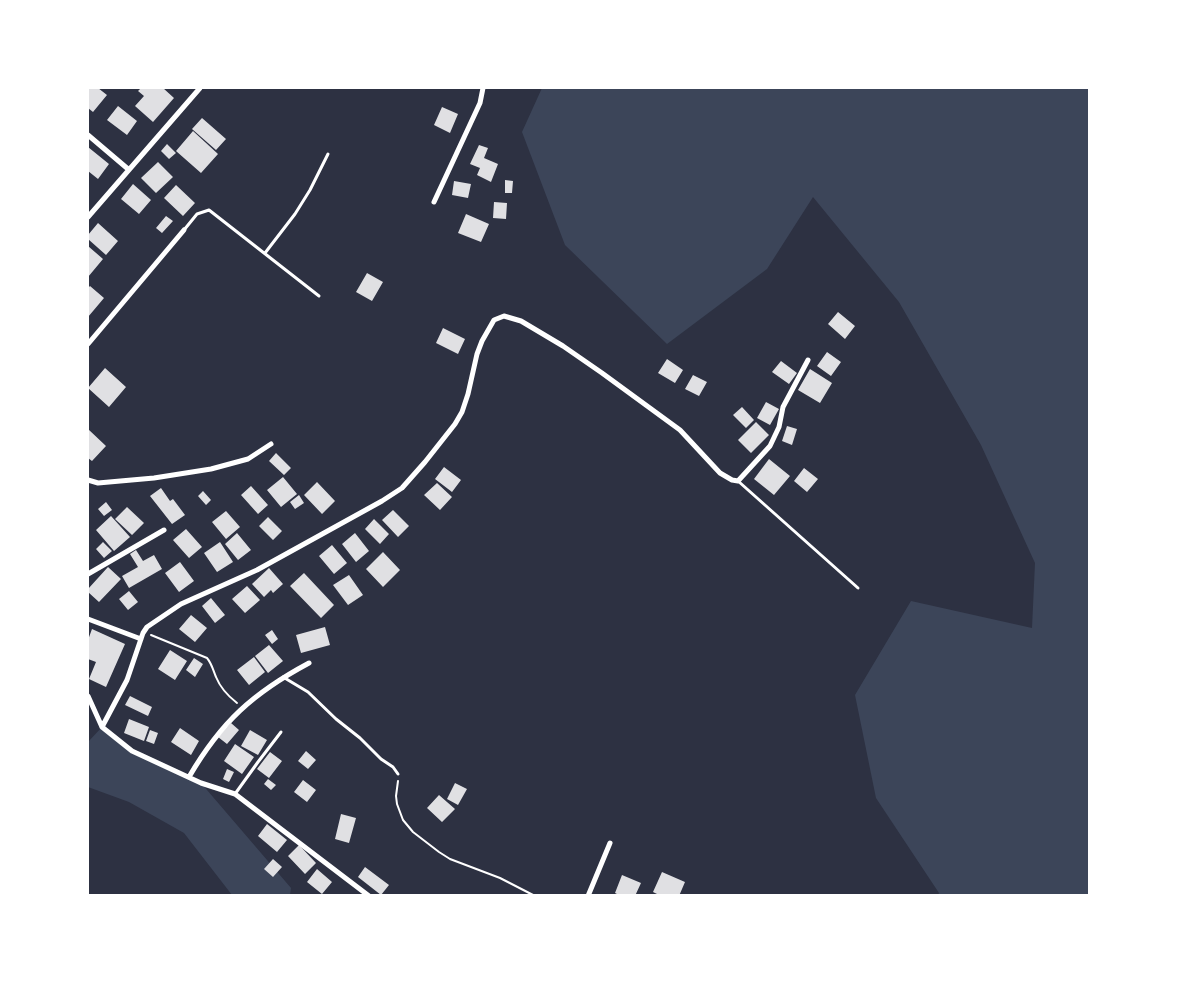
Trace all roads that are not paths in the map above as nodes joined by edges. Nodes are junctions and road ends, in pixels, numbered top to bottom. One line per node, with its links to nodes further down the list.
1 (200, 88): 5 (street)
2 (483, 88): 6 (street)
3 (88, 134): 5 (street)
4 (328, 154): 9 (lane)
5 (128, 169): 7 (street)
6 (434, 202)
7 (88, 216)
8 (184, 230): 9 (lane); 11 (street)
9 (265, 253): 10 (lane)
10 (318, 296)
11 (88, 344)
12 (808, 360): 15 (street)
13 (271, 444): 14 (street)
14 (88, 480)
15 (738, 481): 18 (lane); 20 (street)
16 (164, 530): 17 (street)
17 (88, 574)
18 (858, 588)
19 (88, 620): 20 (street)
20 (141, 639): 24 (street)
21 (309, 663): 22 (street)
22 (283, 677): 26 (lane); 27 (street)
23 (88, 696): 24 (street)
24 (102, 727): 27 (street)
25 (282, 732): 28 (lane)
26 (398, 774)
27 (189, 777): 28 (street)
28 (234, 794): 30 (street)
29 (610, 843): 31 (street)
30 (369, 896)
31 (588, 896)

